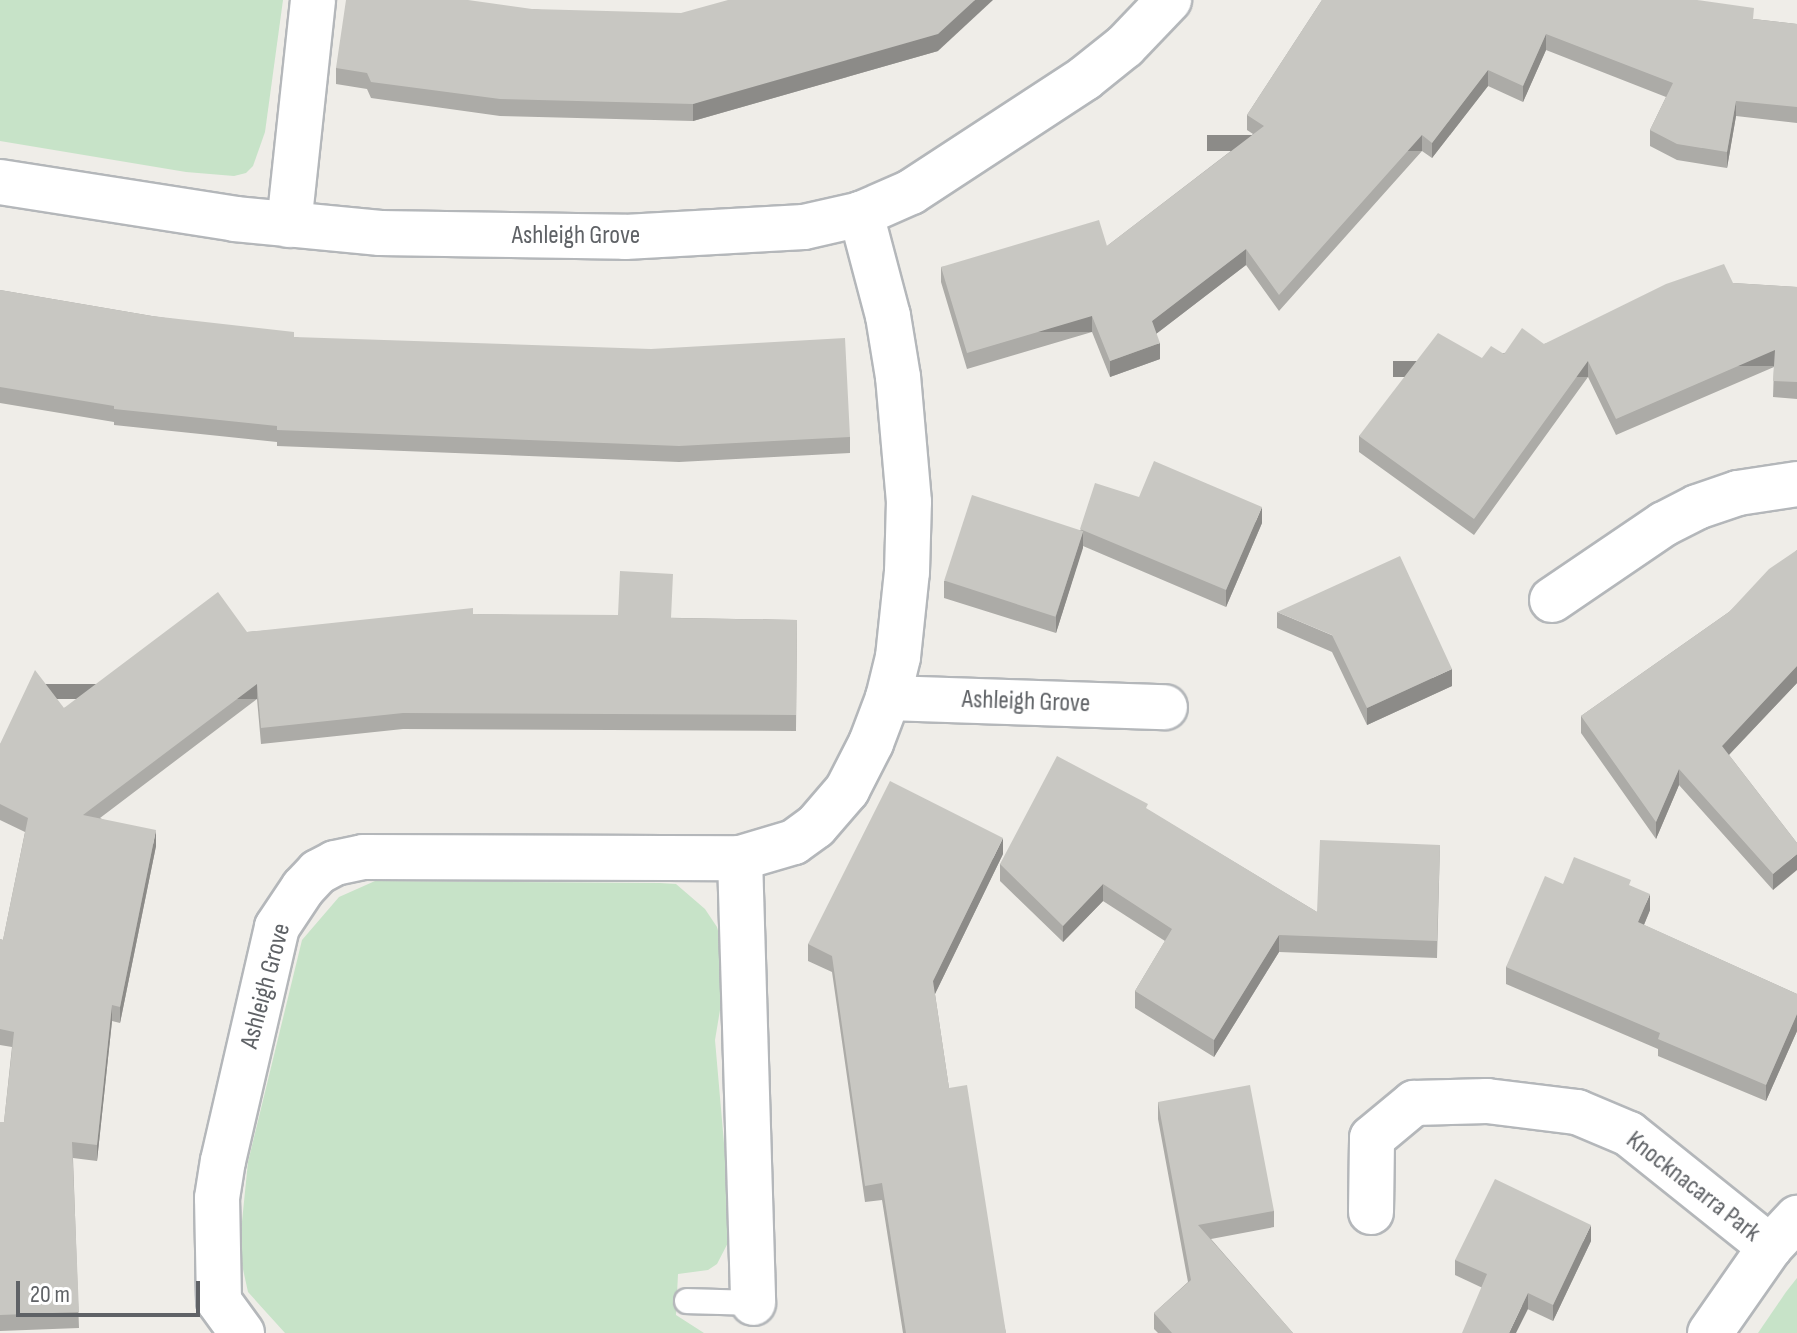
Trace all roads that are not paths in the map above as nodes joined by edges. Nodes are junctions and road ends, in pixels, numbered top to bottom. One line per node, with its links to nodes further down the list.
1 (313, 0): 5 (street)
2 (1169, 0): 4 (street, Ashleigh Grove)
3 (0, 182): 5 (street, Ashleigh Grove)
4 (861, 214): 5 (street, Ashleigh Grove); 8 (street, Ashleigh Grove)
5 (289, 225)
6 (1797, 484): 7 (street)
7 (1552, 600)
8 (888, 698): 9 (street, Ashleigh Grove); 10 (street, Ashleigh Grove)
9 (1165, 707)
10 (740, 858): 14 (street); 15 (street, Ashleigh Grove)
11 (1371, 1212): 12 (street, Knocknacarra Park)
12 (1783, 1232): 16 (street, Knocknacarra Park)
13 (687, 1301): 14 (lane)
14 (753, 1303)
15 (242, 1333)
16 (1710, 1333)

